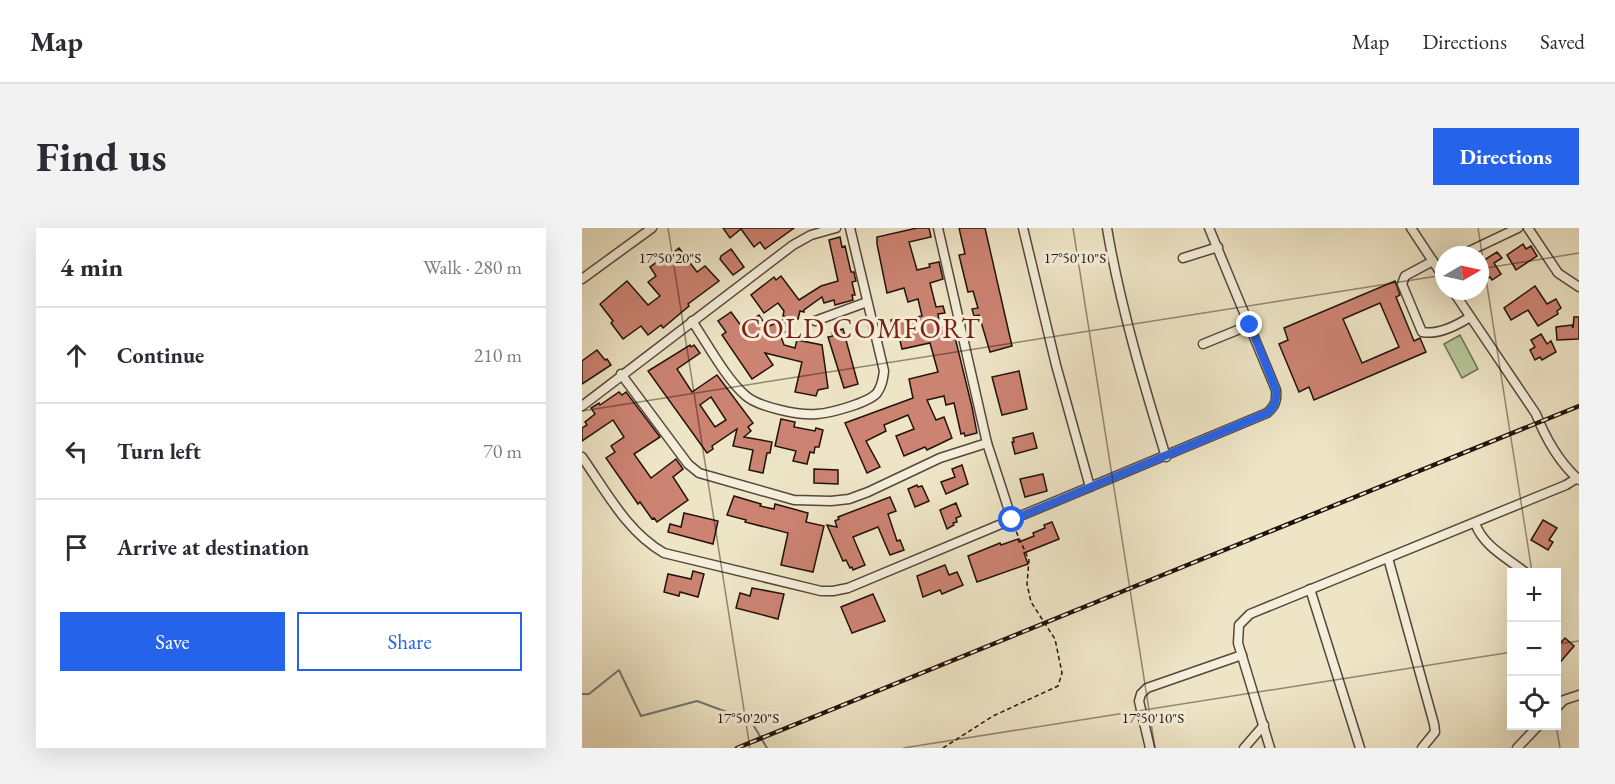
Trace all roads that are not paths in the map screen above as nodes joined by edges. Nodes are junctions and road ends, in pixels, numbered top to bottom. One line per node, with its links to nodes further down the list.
1 (652, 228): 16 (street)
2 (836, 228): 21 (street)
3 (850, 228): 19 (street)
4 (938, 228): 27 (street)
5 (1023, 228): 31 (street)
6 (1107, 228): 28 (street)
7 (1209, 228): 12 (street)
8 (1411, 228): 14 (street)
9 (1518, 228): 11 (street)
10 (1528, 228): 17 (street)
11 (1480, 246)
12 (1218, 247): 13 (street); 23 (street)
13 (1183, 258)
14 (1435, 261)
15 (1435, 266): 20 (street)
16 (582, 279)
17 (1579, 287)
18 (1459, 300): 20 (street)
19 (867, 302): 21 (street); 22 (street)
20 (1470, 318): 30 (street)
21 (692, 321): 25 (street)
22 (815, 321)
23 (1250, 325): 24 (street); 28 (street)
24 (1203, 344)
25 (621, 374): 26 (street); 27 (street)
26 (582, 405)
27 (987, 443): 32 (street)
28 (1166, 456): 31 (street)
29 (582, 457): 32 (street)
30 (1578, 479): 33 (street)
31 (1090, 487): 32 (street)
32 (1012, 520)
33 (1475, 524): 34 (street); 35 (street)
34 (1388, 558): 36 (street); 46 (street)
35 (1518, 568)
36 (1310, 589): 37 (street); 45 (street)
37 (1242, 655): 40 (street); 42 (street)
38 (1579, 695): 39 (street)
39 (1561, 702)
40 (1264, 725): 43 (street); 44 (street)
41 (1535, 730): 47 (street)
42 (1150, 748)
43 (1244, 748)
44 (1270, 748)
45 (1360, 748)
46 (1422, 748)
47 (1517, 748)

